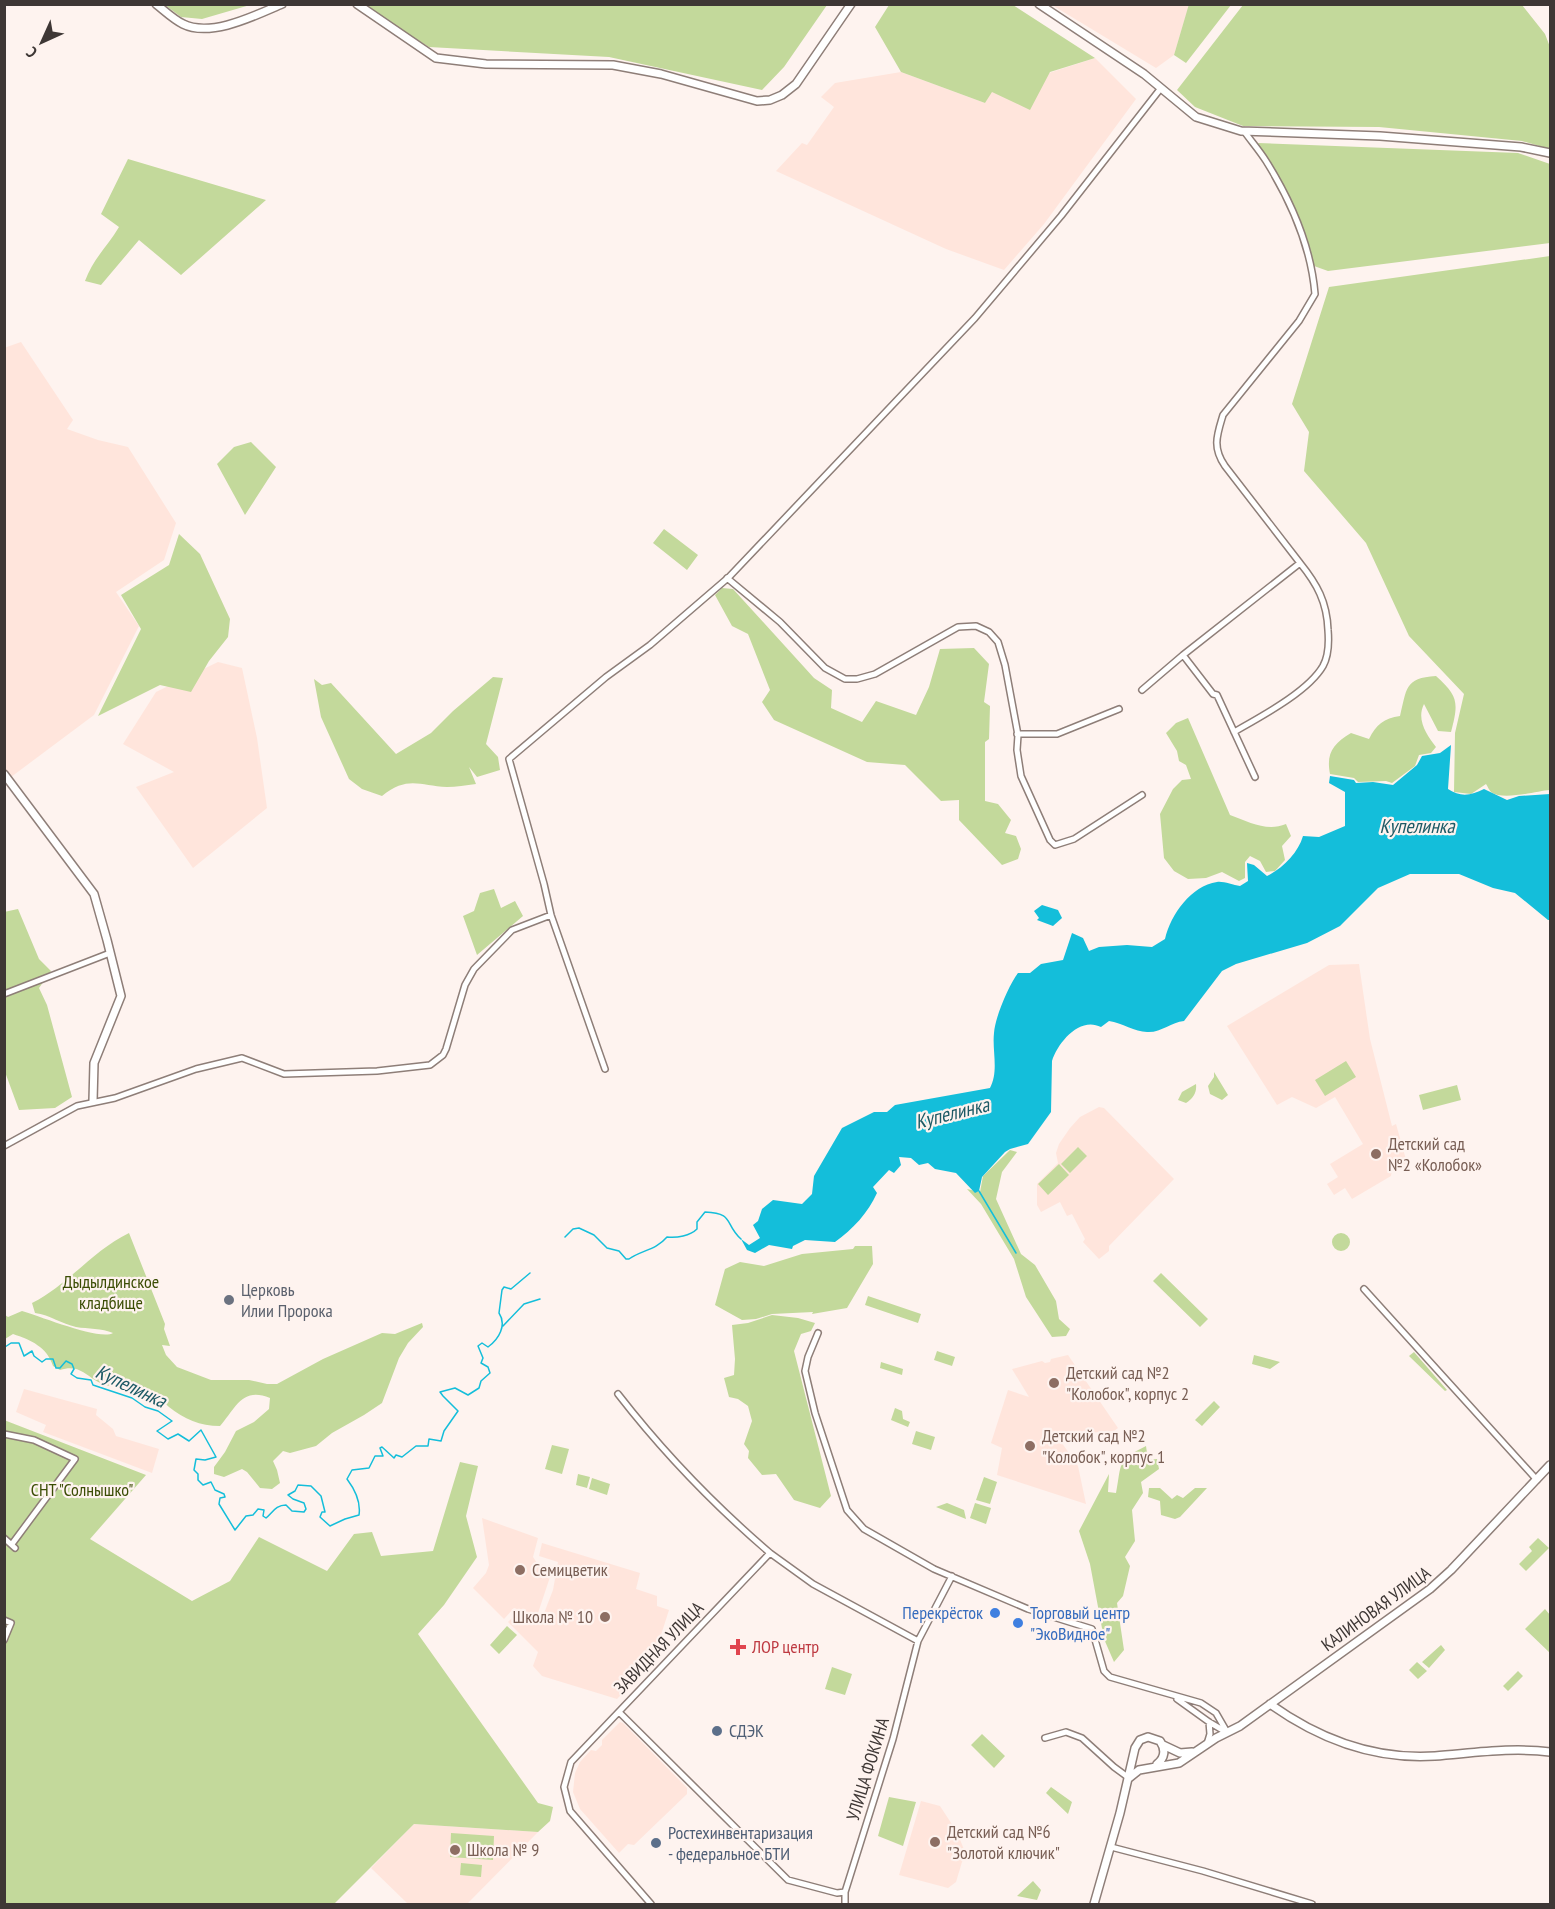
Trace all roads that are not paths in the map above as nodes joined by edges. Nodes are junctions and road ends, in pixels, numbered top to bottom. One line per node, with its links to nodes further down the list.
1 (156, 4): 2 (street)
2 (282, 4)
3 (357, 4): 4 (street)
4 (851, 4)
5 (1039, 4): 6 (street)
6 (1161, 88): 7 (street); 10 (street)
7 (1244, 131): 8 (street); 9 (street)
8 (1551, 153)
9 (1300, 563): 11 (street); 14 (street)
10 (727, 578): 15 (street); 19 (street)
11 (1183, 655): 12 (street); 14 (street)
12 (1142, 690)
13 (1119, 709): 15 (street)
14 (1234, 732): 17 (street)
15 (1017, 734): 18 (street)
16 (4, 774): 20 (street)
17 (1255, 777)
18 (1142, 795)
19 (550, 915): 22 (street); 23 (street)
20 (110, 953): 21 (street); 23 (street)
21 (4, 994)
22 (605, 1069)
23 (93, 1101): 24 (street)
24 (4, 1146)
25 (1364, 1289): 30 (street)
26 (818, 1334): 33 (street)
27 (618, 1394): 32 (street)
28 (4, 1434): 31 (street)
29 (1549, 1471): 30 (street, КАЛИНОВАЯ УЛИЦА)
30 (1537, 1480): 38 (street, КАЛИНОВАЯ УЛИЦА)
31 (4, 1538)
32 (770, 1553): 36 (street); 39 (street, ЗАВИДНАЯ УЛИЦА)
33 (952, 1576): 36 (street, УЛИЦА ФОКИНА); 37 (street)
34 (4, 1620): 35 (street)
35 (4, 1640)
36 (918, 1641): 51 (street, УЛИЦА ФОКИНА)
37 (1173, 1696): 40 (street); 41 (street)
38 (1270, 1704): 41 (street, КАЛИНОВАЯ УЛИЦА); 47 (street)
39 (619, 1712): 51 (street); 52 (street, ЗАВИДНАЯ УЛИЦА)
40 (1209, 1722): 41 (street); 43 (street)
41 (1227, 1732): 43 (street, КАЛИНОВАЯ УЛИЦА)
42 (1045, 1738): 49 (street)
43 (1207, 1744): 45 (street, КАЛИНОВАЯ УЛИЦА)
44 (1163, 1745): 45 (street); 46 (street); 48 (street)
45 (1198, 1750): 48 (street, КАЛИНОВАЯ УЛИЦА)
46 (1134, 1752): 48 (street); 49 (street)
47 (1551, 1752)
48 (1153, 1766): 49 (street, КАЛИНОВАЯ УЛИЦА)
49 (1129, 1778): 50 (street)
50 (1111, 1847): 54 (street); 55 (street)
51 (845, 1892): 53 (street, УЛИЦА ФОКИНА)
52 (650, 1904)
53 (845, 1905)
54 (1094, 1905)
55 (1312, 1905)

